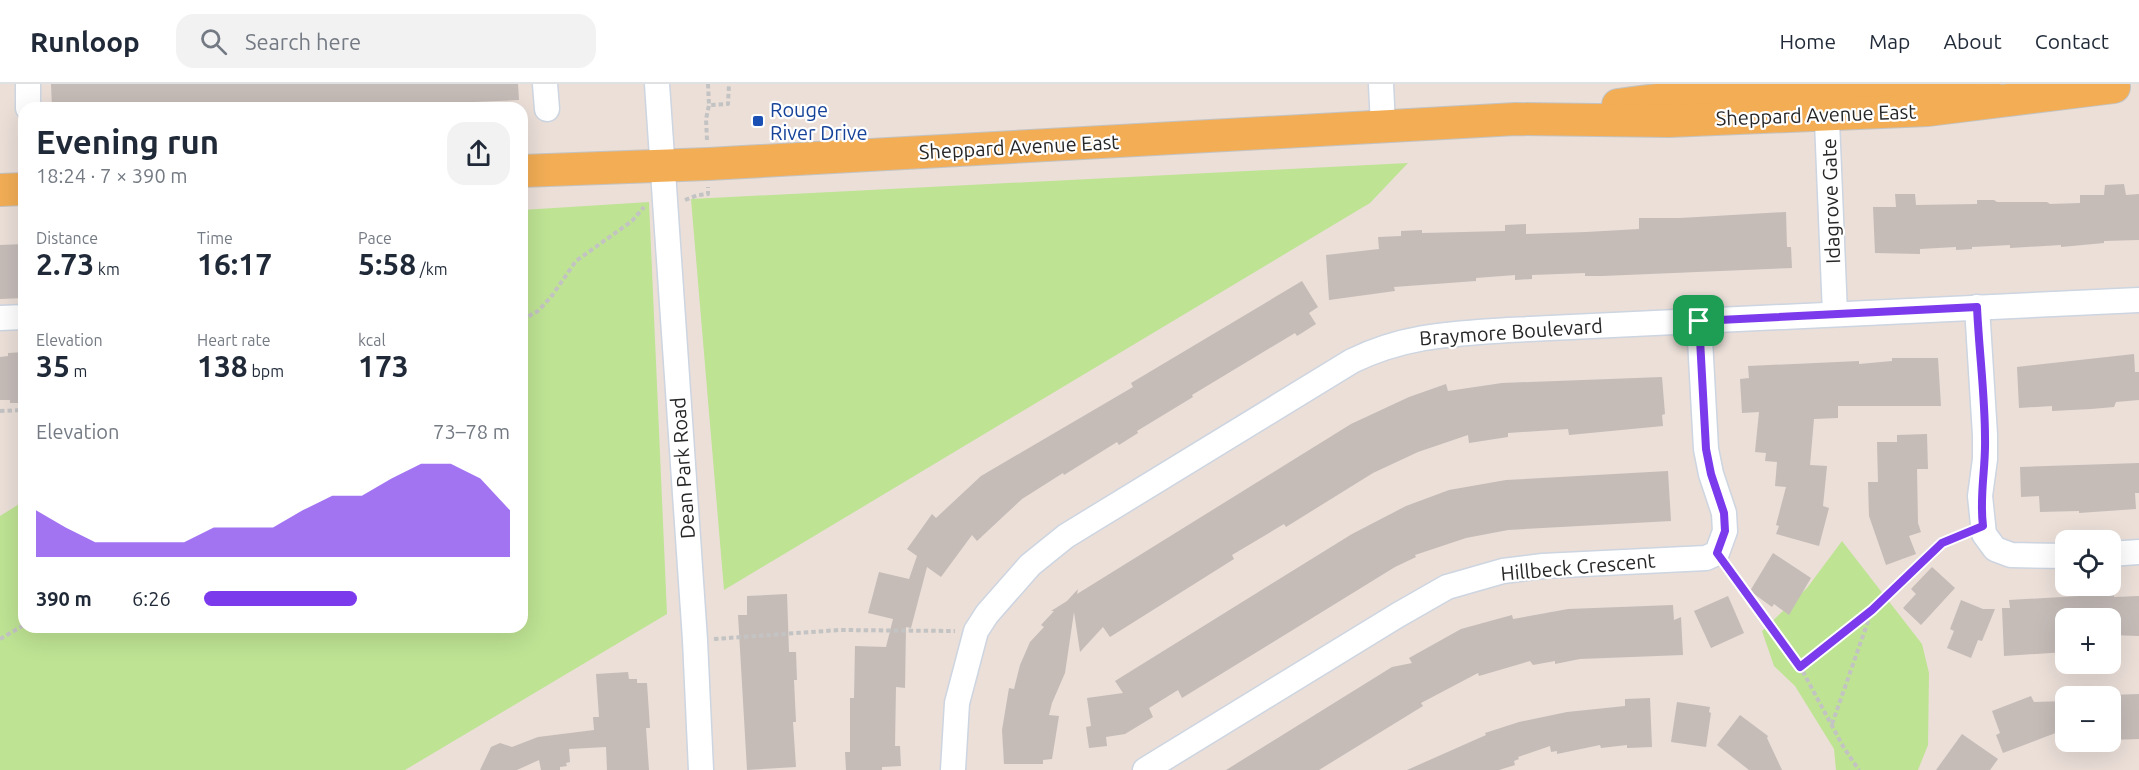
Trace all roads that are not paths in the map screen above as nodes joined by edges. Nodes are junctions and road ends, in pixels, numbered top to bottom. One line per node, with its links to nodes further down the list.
1 (28, 84): 7 (street)
2 (545, 84): 9 (street)
3 (657, 84): 12 (street)
4 (1381, 84): 11 (street)
5 (2127, 87): 8 (main road, Sheppard Avenue East)
6 (1775, 88): 8 (main road, Sheppard Avenue East); 10 (main road, Sheppard Avenue East)
7 (28, 102)
8 (1826, 102): 10 (main road, Sheppard Avenue East); 18 (street, Idagrove Gate)
9 (547, 109)
10 (1516, 119): 11 (main road, Sheppard Avenue East)
11 (1383, 126): 12 (main road, Sheppard Avenue East)
12 (664, 166): 13 (main road, Sheppard Avenue East); 25 (street, Dean Park Road)
13 (528, 171)
14 (18, 189): 15 (main road)
15 (0, 190)
16 (2139, 300): 17 (street, Braymore Boulevard)
17 (1977, 307): 18 (street, Braymore Boulevard); 24 (street)
18 (1835, 314): 21 (street, Braymore Boulevard)
19 (18, 317): 20 (street)
20 (0, 318)
21 (1699, 321): 26 (street, Braymore Boulevard); 27 (street, Hillbeck Crescent)
22 (2139, 552): 23 (street)
23 (2121, 553)
24 (2055, 556)
25 (701, 770)
26 (953, 770)
27 (1145, 770)

